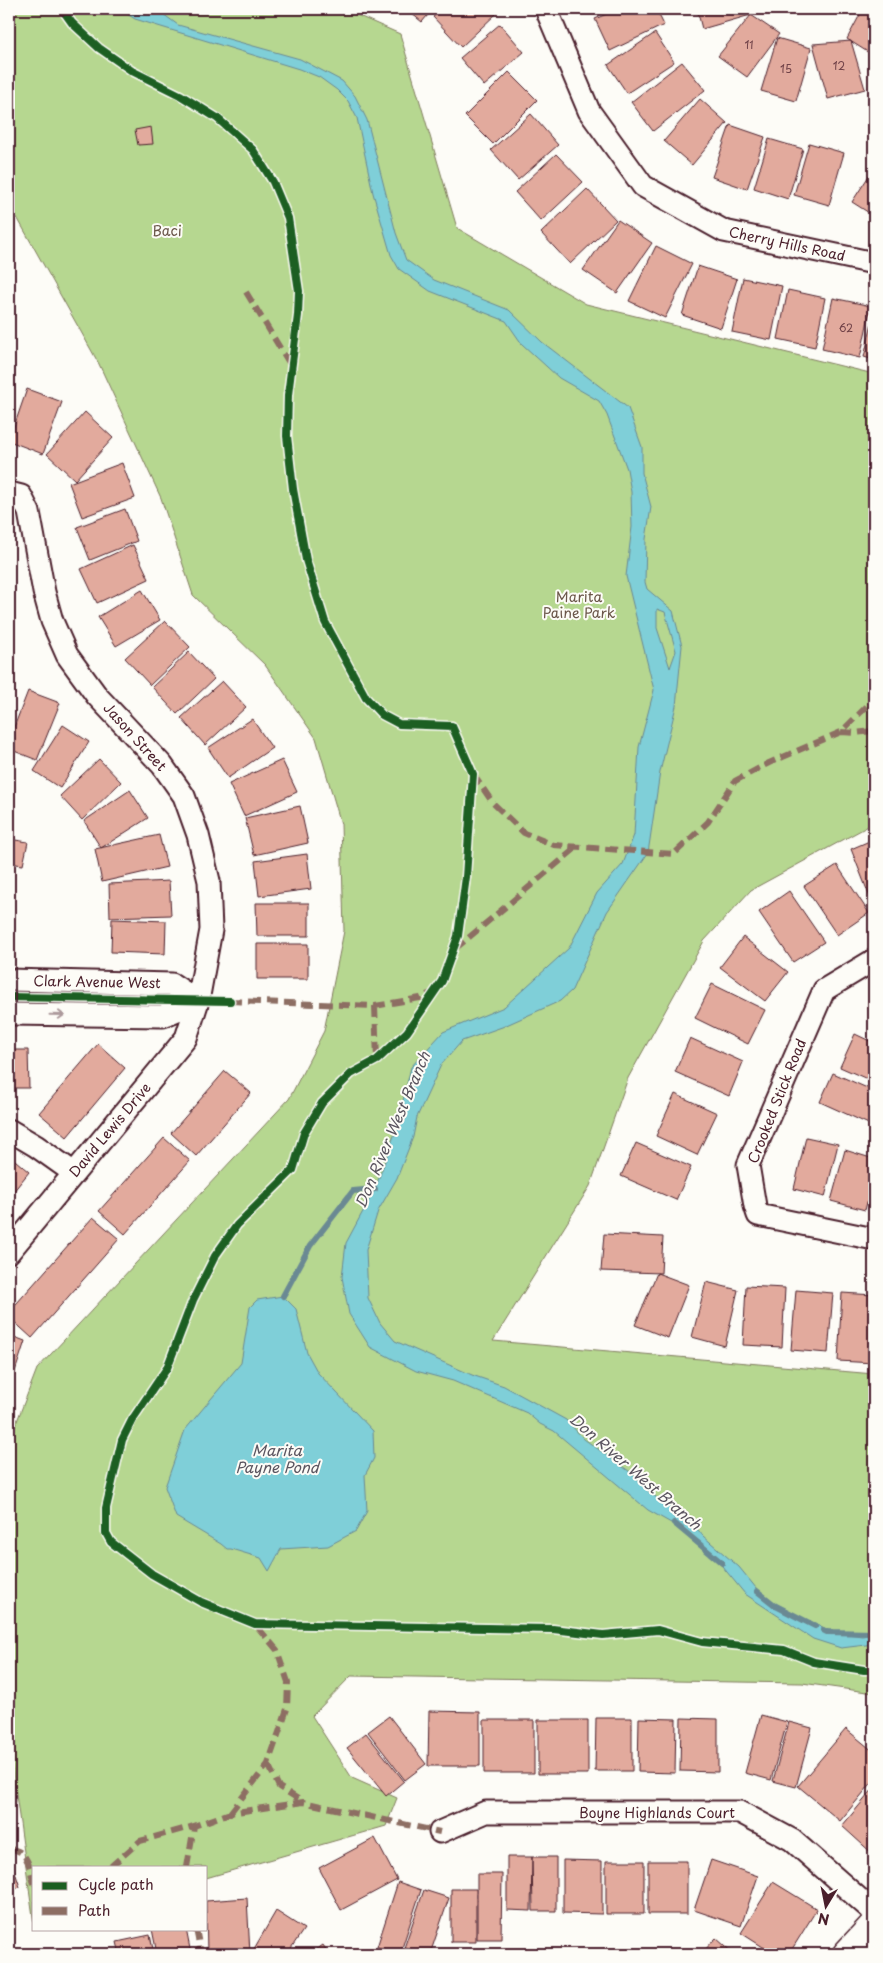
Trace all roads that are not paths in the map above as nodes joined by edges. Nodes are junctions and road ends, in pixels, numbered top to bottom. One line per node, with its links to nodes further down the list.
1 (546, 9): 2 (street, Cherry Hills Road)
2 (874, 263)
3 (9, 493): 6 (street, Jason Street)
4 (874, 960): 10 (street, Crooked Stick Road)
5 (9, 980): 6 (street, Clark Avenue West)
6 (198, 1000): 7 (street, one-way to 6); 9 (street, David Lewis Drive)
7 (9, 1014)
8 (9, 1130): 9 (street)
9 (74, 1173): 11 (street, David Lewis Drive)
10 (874, 1239)
11 (9, 1252)
12 (440, 1832): 13 (street, Boyne Highlands Court)
13 (874, 1912)
14 (874, 1925): 15 (street)
15 (847, 1954)

